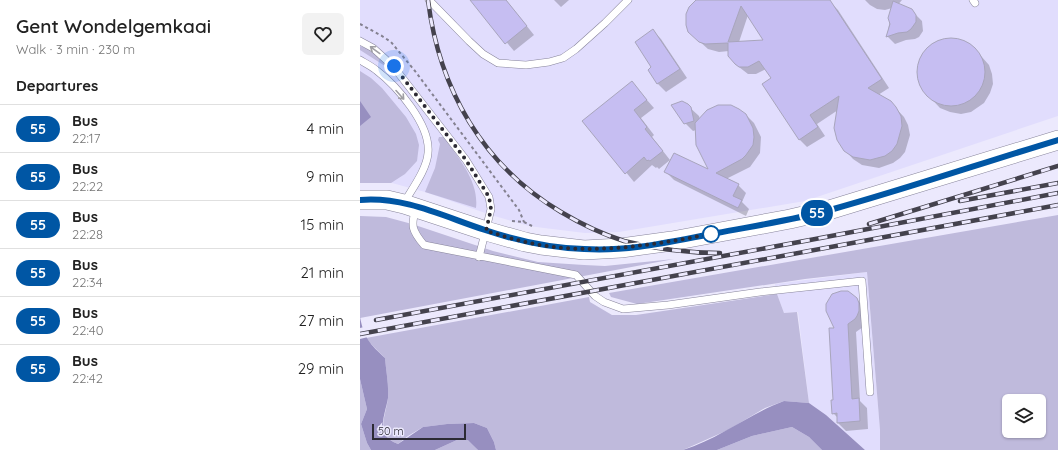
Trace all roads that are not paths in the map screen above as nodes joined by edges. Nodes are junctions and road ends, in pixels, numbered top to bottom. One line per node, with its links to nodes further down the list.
1 (429, 0): 2 (lane)
2 (628, 0)
3 (360, 41): 8 (lane, one-way to 3)
4 (360, 60): 7 (lane, one-way to 7)
5 (1058, 140): 8 (main road)
6 (360, 200): 7 (main road)
7 (410, 205): 8 (main road); 9 (lane)
8 (488, 223): 9 (lane)
9 (479, 257): 10 (lane)
10 (870, 392)

